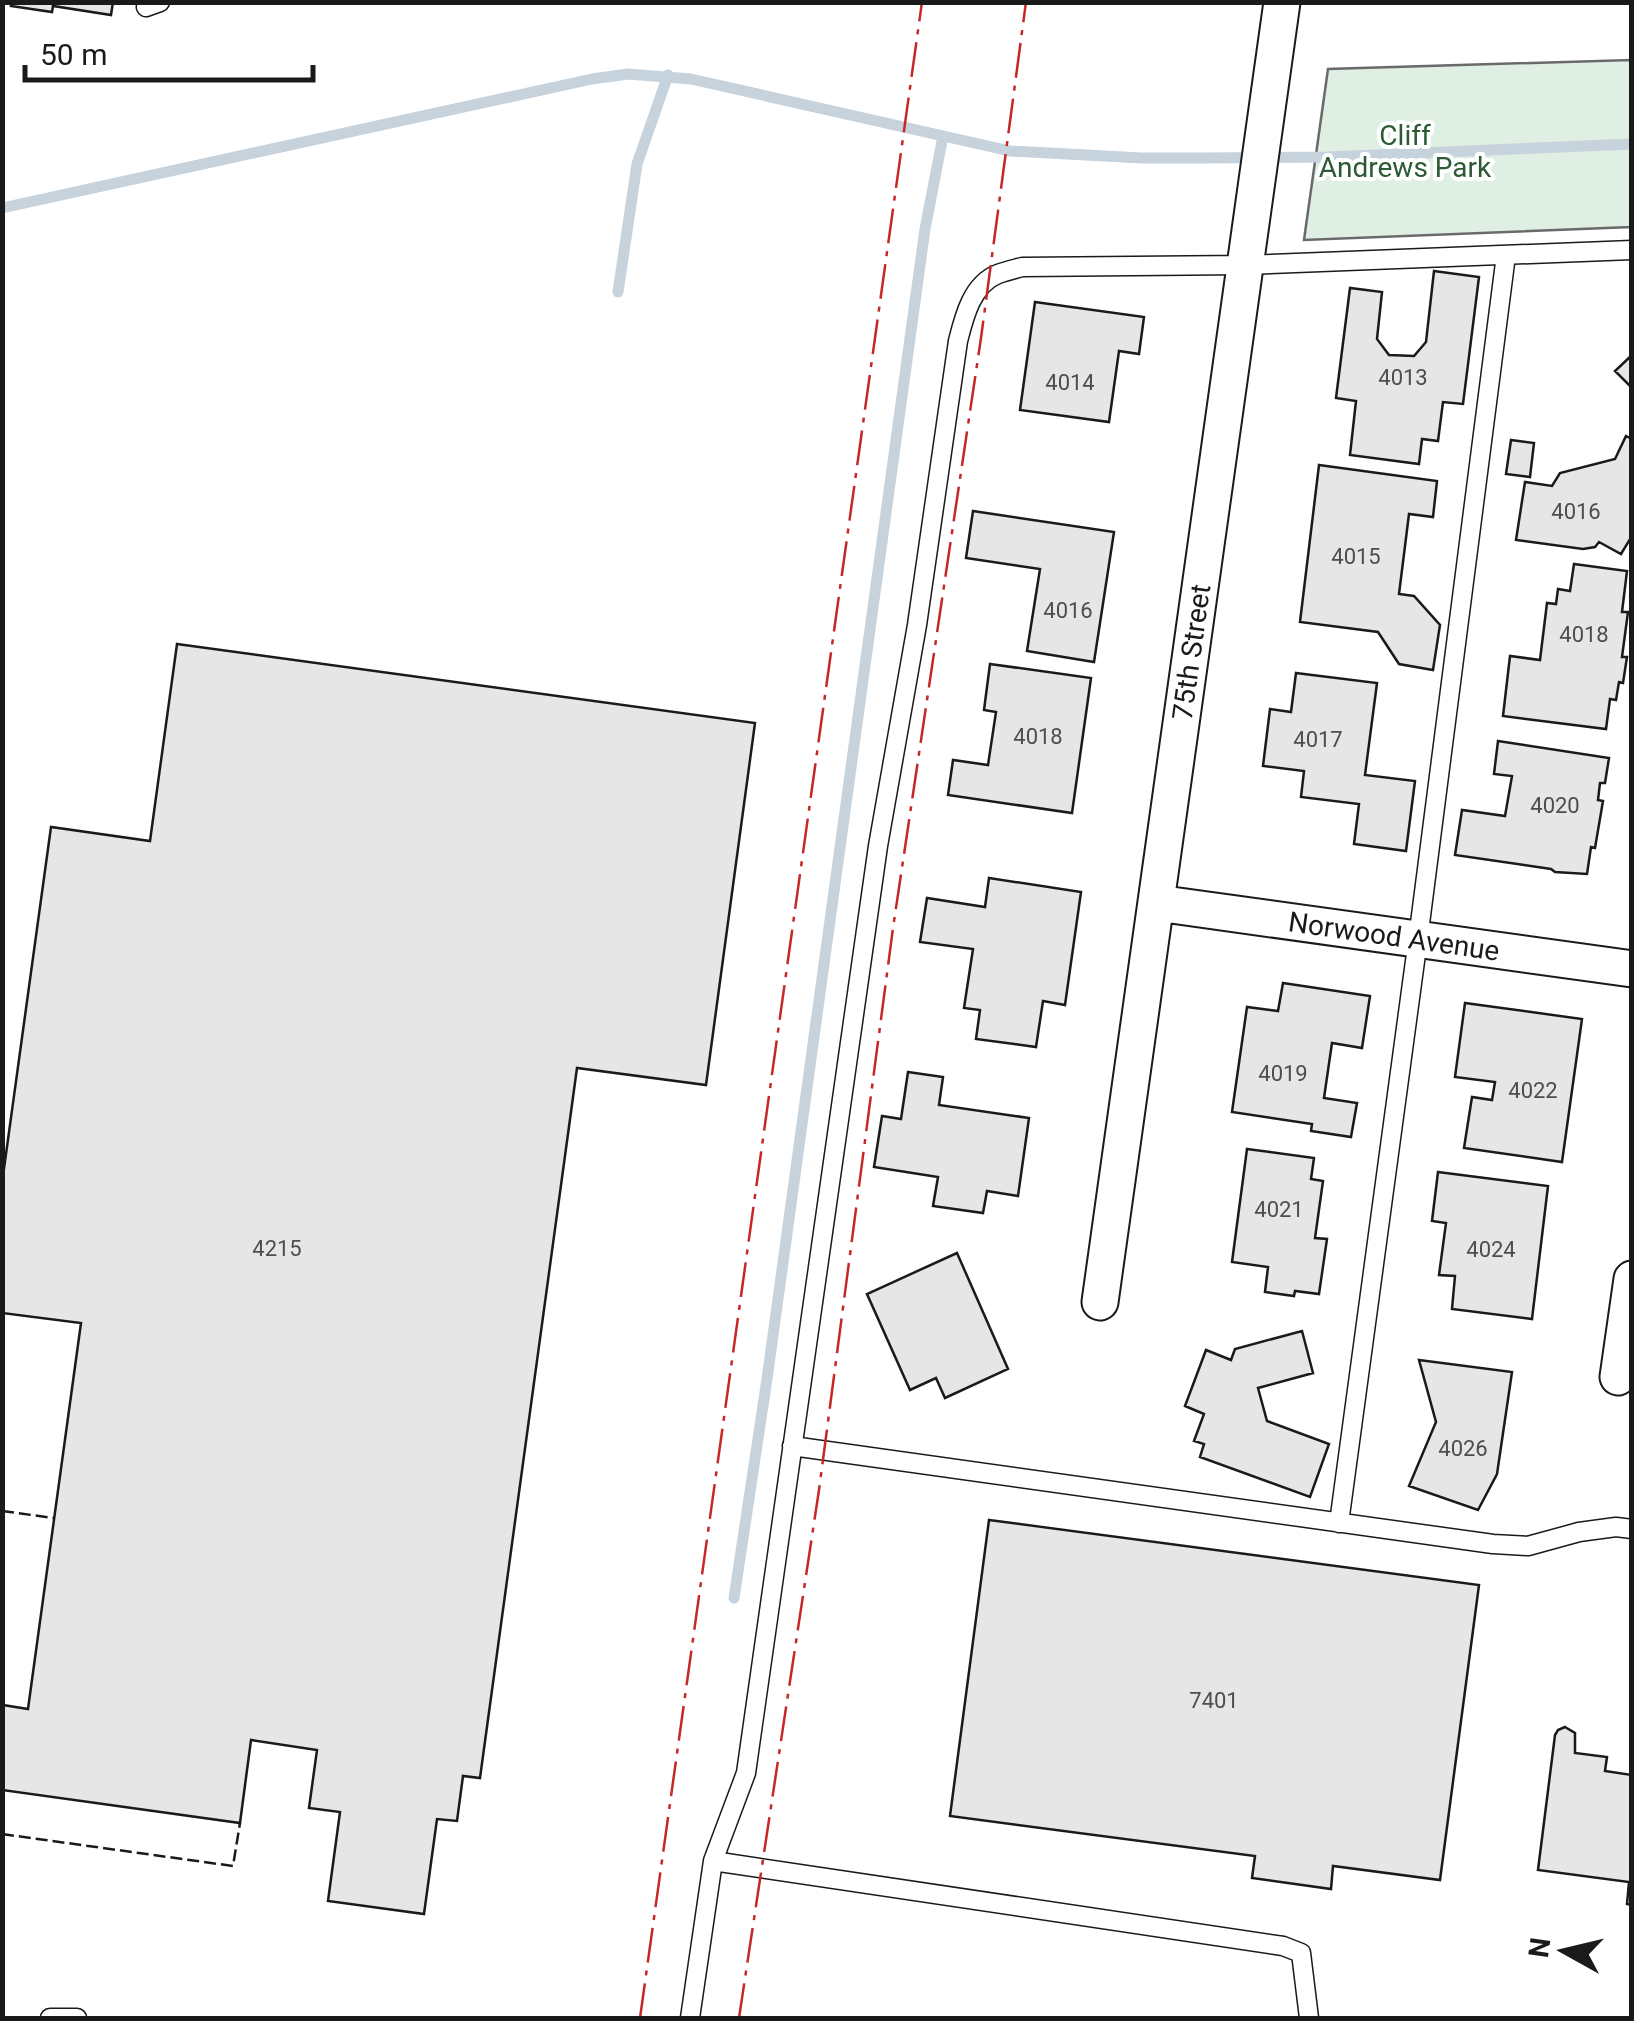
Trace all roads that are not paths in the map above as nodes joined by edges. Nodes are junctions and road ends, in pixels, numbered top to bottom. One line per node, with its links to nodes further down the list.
1 (1282, 2): 4 (street, 75th Street)
2 (1632, 250): 3 (lane)
3 (1506, 254): 4 (lane); 6 (lane)
4 (1244, 264): 5 (street, 75th Street); 11 (lane)
5 (1157, 903): 6 (street, Norwood Avenue); 9 (street, 75th Street)
6 (1418, 940): 7 (street, Norwood Avenue); 12 (lane)
7 (1632, 968)
8 (1632, 1279): 10 (street)
9 (1100, 1302)
10 (1618, 1377)
11 (792, 1446): 12 (lane); 14 (lane)
12 (1339, 1523): 13 (lane)
13 (1632, 1529)
14 (712, 1861): 17 (lane); 18 (lane)
15 (50, 2018): 16 (lane)
16 (77, 2018)
17 (690, 2018)
18 (1309, 2018)

